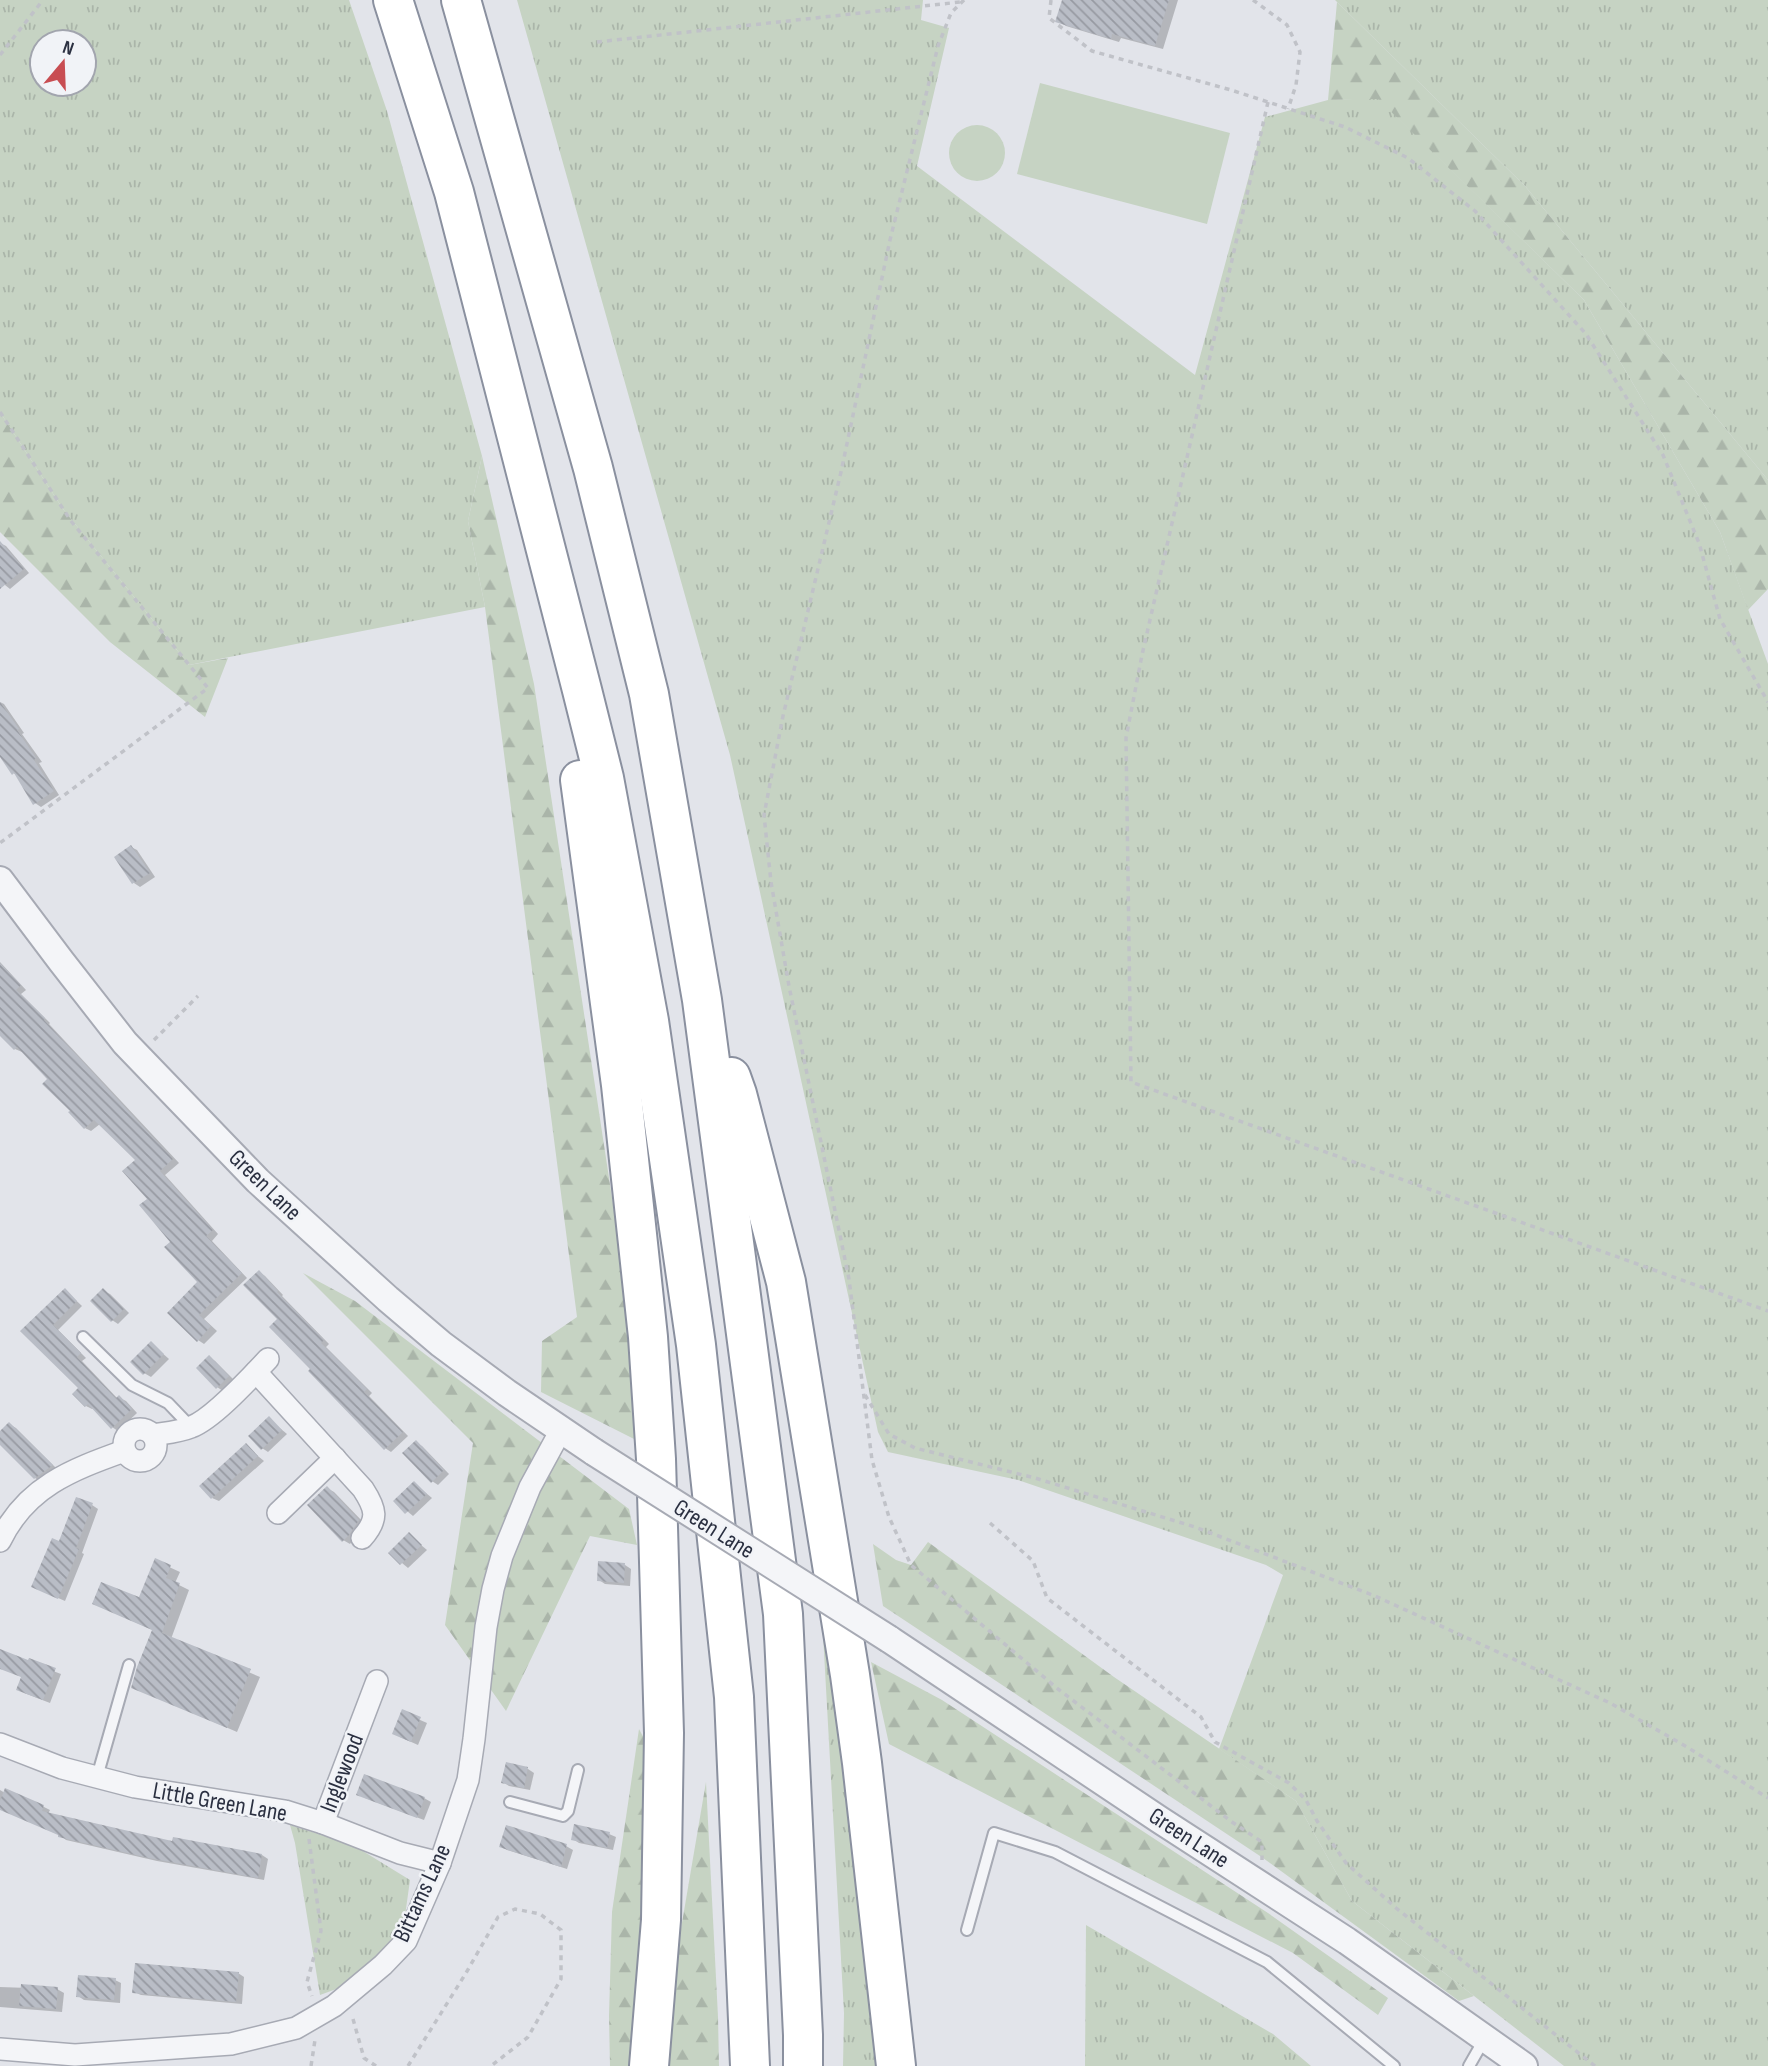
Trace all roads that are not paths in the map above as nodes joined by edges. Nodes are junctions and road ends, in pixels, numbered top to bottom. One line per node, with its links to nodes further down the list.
1 (393, 0): 3 (highway)
2 (461, 0): 5 (highway)
3 (582, 690): 25 (highway); 26 (highway)
4 (0, 880): 8 (street, Green Lane)
5 (702, 1000): 27 (highway); 28 (highway)
6 (83, 1336): 7 (lane)
7 (191, 1427): 9 (street); 10 (street)
8 (561, 1430): 21 (street, Bittams Lane); 23 (street, Green Lane, bridge)
9 (335, 1458): 11 (street); 12 (street)
10 (8, 1507): 13 (street)
11 (278, 1513)
12 (362, 1538)
13 (0, 1541)
14 (129, 1665): 18 (lane)
15 (377, 1681): 20 (street, Inglewood)
16 (0, 1744): 18 (street, Little Green Lane)
17 (578, 1770): 19 (lane)
18 (97, 1777): 20 (street, Little Green Lane)
19 (510, 1802)
20 (315, 1820): 21 (street, Little Green Lane)
21 (440, 1863): 24 (street, Bittams Lane)
22 (967, 1930): 29 (lane)
23 (1485, 2038): 30 (lane); 31 (street, Green Lane)
24 (0, 2049)
25 (649, 2066)
26 (750, 2066)
27 (803, 2066)
28 (896, 2066)
29 (1394, 2066)
30 (1469, 2066)
31 (1524, 2066)

